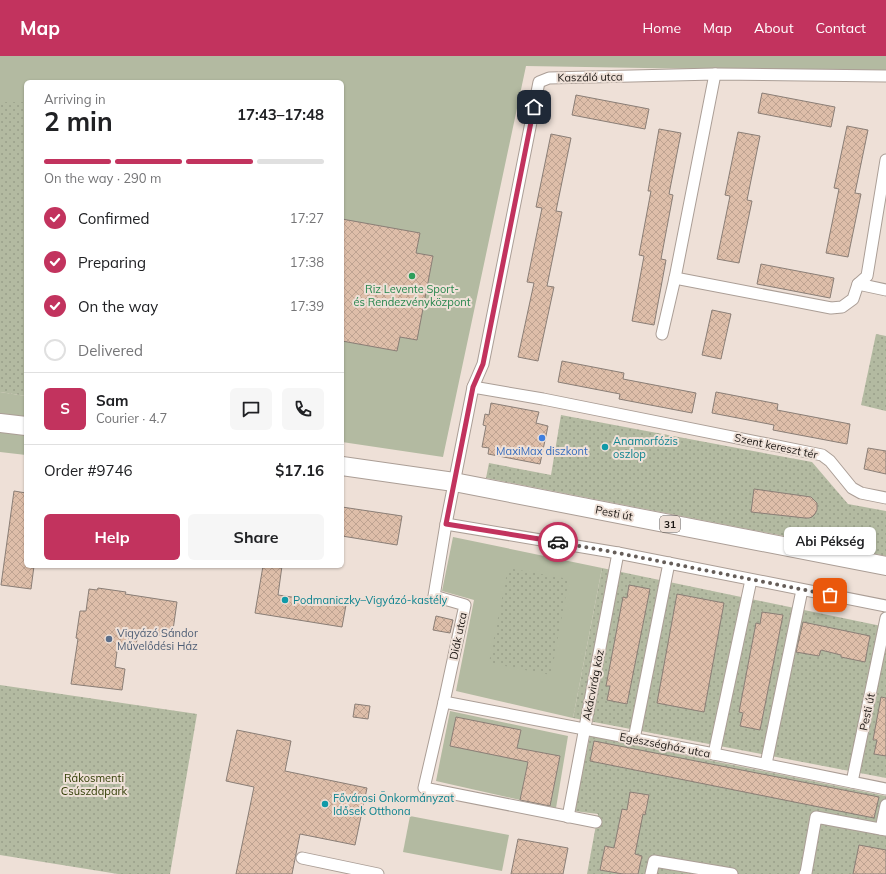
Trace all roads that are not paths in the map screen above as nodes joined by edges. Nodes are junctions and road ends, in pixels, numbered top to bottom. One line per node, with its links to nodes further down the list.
1 (715, 74): 2 (street, Kaszáló utca); 4 (street); 8 (street, Kaszáló utca)
2 (886, 76)
3 (886, 160): 5 (street)
4 (674, 278): 5 (street); 7 (street)
5 (858, 284): 6 (street)
6 (886, 290)
7 (662, 334)
8 (473, 387): 12 (street, Kaszáló utca); 13 (street, Szent kereszt tér)
9 (0, 424): 10 (main road)
10 (24, 426)
11 (344, 466): 12 (main road, Pesti út / 31)
12 (454, 482): 14 (street, Diák utca); 17 (main road, Pesti út / 31)
13 (886, 498)
14 (446, 524): 15 (street); 22 (street, Diák utca)
15 (618, 553): 16 (street); 23 (street, Akácvirág köz)
16 (669, 563): 18 (street); 24 (street)
17 (886, 566)
18 (751, 580): 19 (street); 25 (street)
19 (802, 590): 20 (street); 26 (street)
20 (886, 606)
21 (886, 618): 27 (street, Pesti út)
22 (444, 702): 23 (street, Egészségház utca); 30 (street, Diák utca)
23 (585, 730): 24 (street, Egészségház utca); 30 (street, Akácvirág köz)
24 (634, 739): 25 (street, Egészségház utca)
25 (714, 754): 26 (street, Egészségház utca)
26 (766, 764): 27 (street, Egészségház utca)
27 (852, 782): 28 (street, Egészségház utca)
28 (886, 789)
29 (886, 805): 32 (street)
30 (568, 816): 31 (street)
31 (596, 822)
32 (884, 830): 37 (street)
33 (302, 858): 34 (street)
34 (378, 874)
35 (652, 874): 36 (street)
36 (732, 874)
37 (805, 874)

